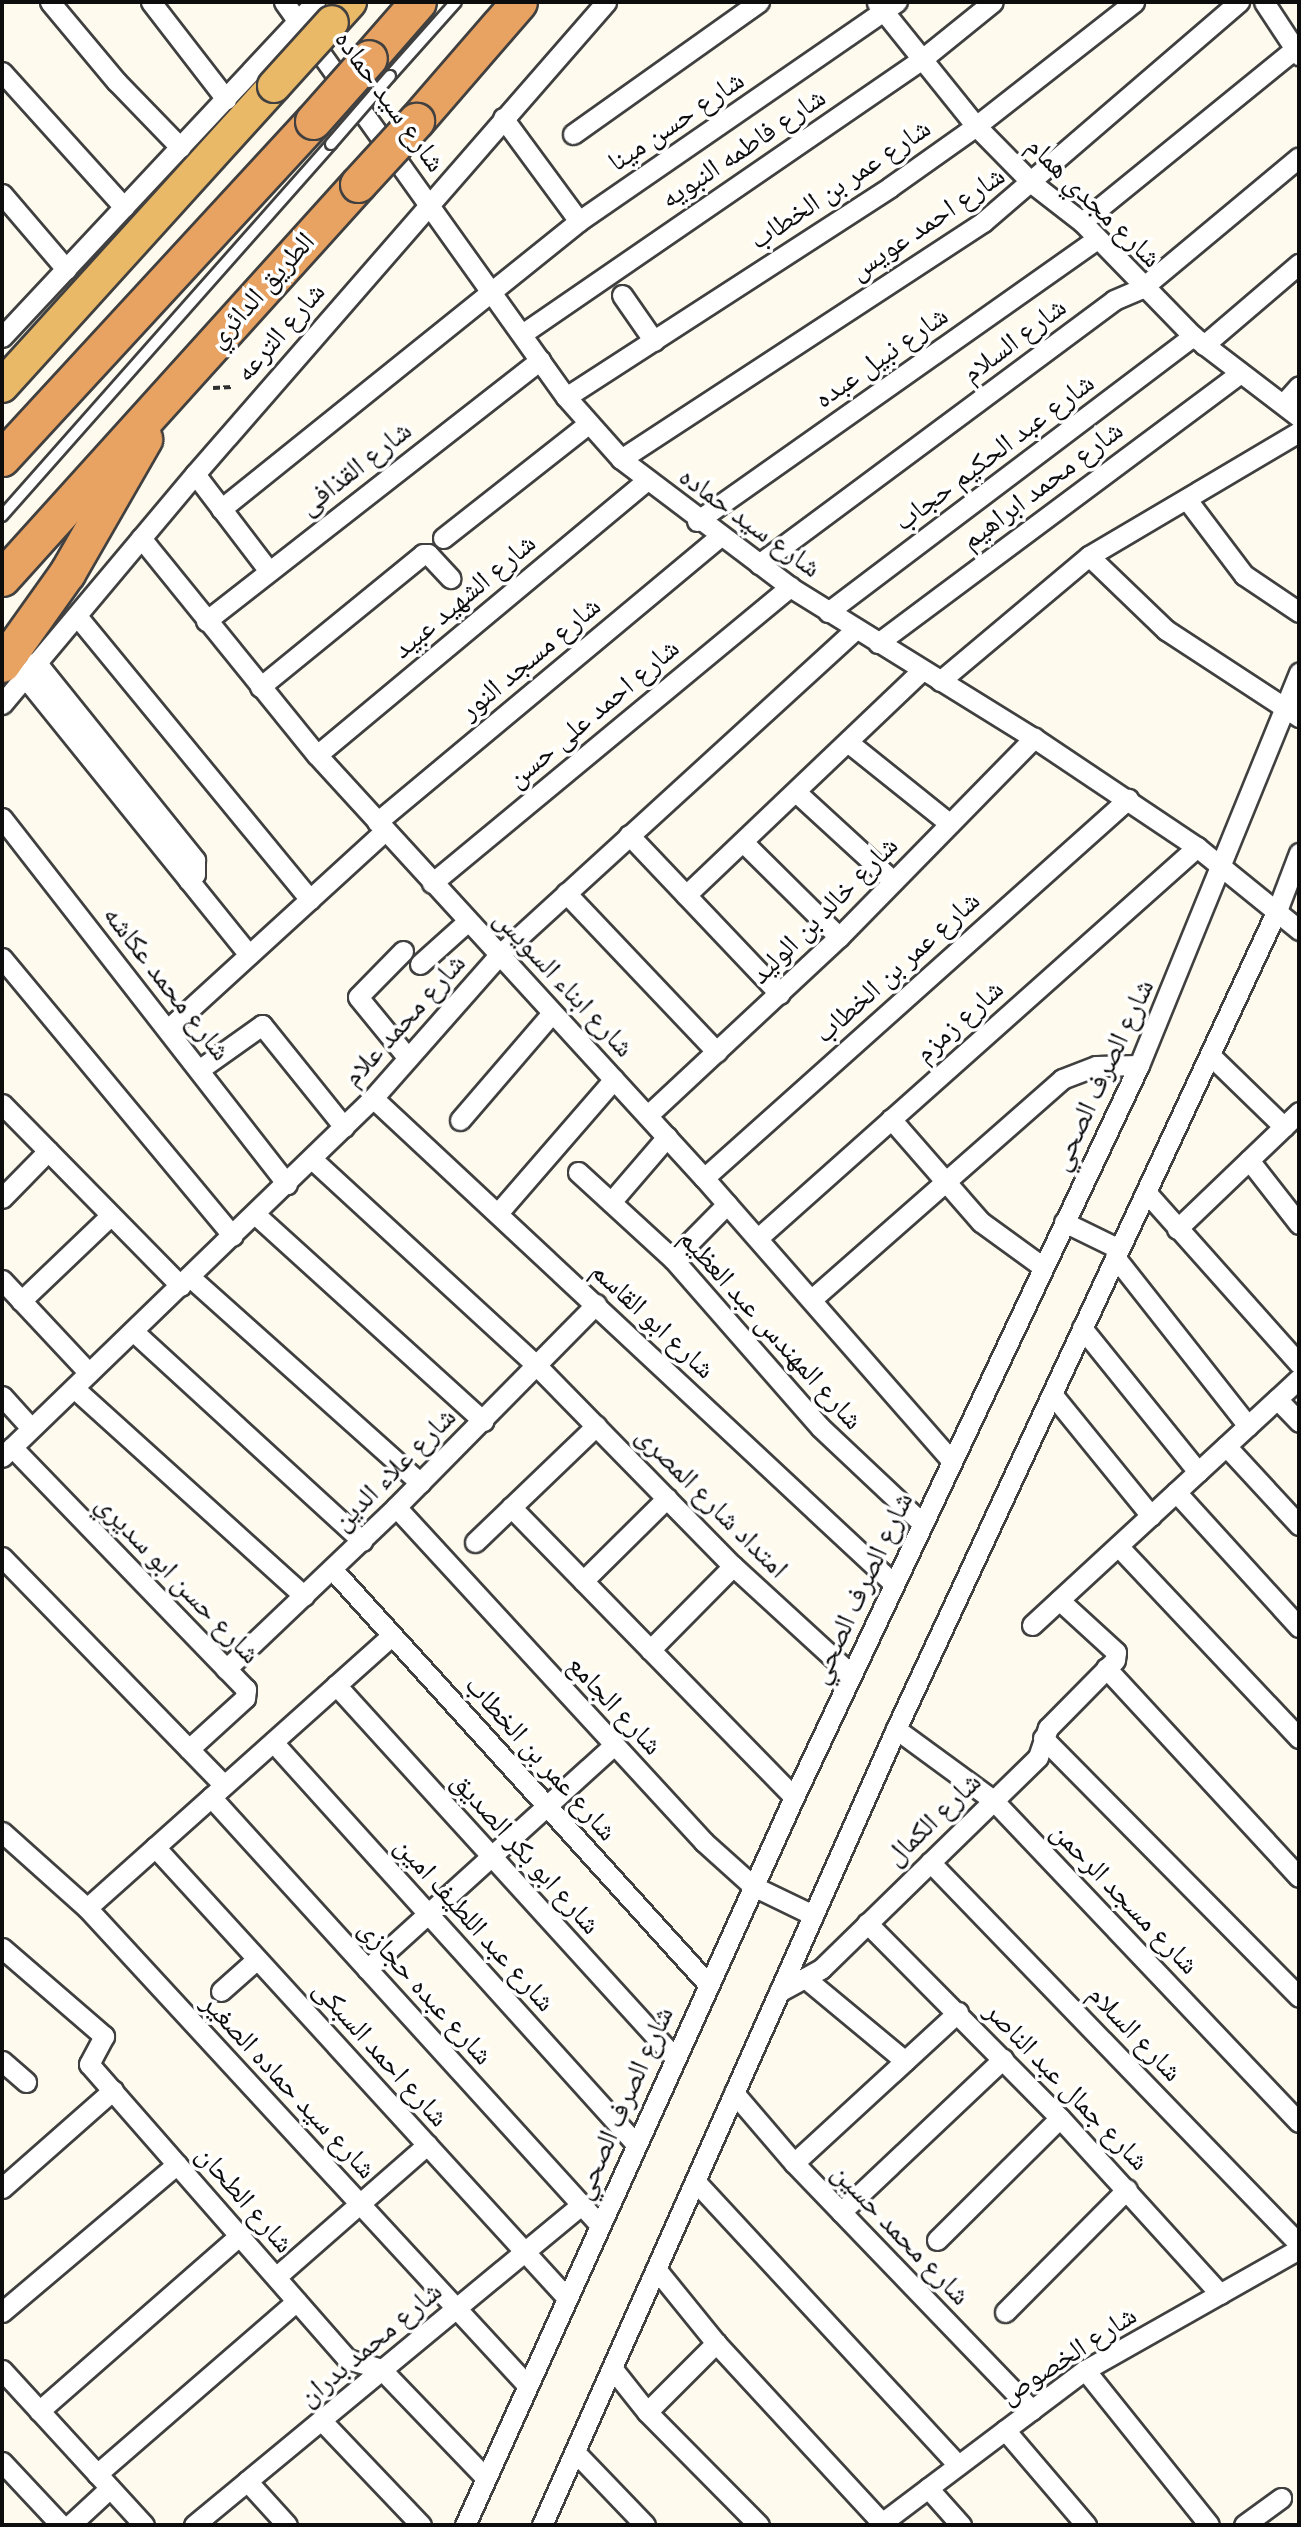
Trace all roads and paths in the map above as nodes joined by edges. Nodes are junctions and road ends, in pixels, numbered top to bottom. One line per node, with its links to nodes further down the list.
1 (50, 2): 25 (street)
2 (152, 2): 20 (street)
3 (284, 2): 15 (street, شارع سيد حماده)
4 (418, 2): 18 (highway)
5 (456, 2): 18 (lane)
6 (519, 2): 49 (highway, الطريق الدائري, bridge)
7 (606, 2): 21 (street, شارع الترعه)
8 (759, 2): 24 (street)
9 (993, 2): 17 (street, شارع فاطمه النبويه)
10 (1134, 2): 22 (street, شارع عمر بن الخطاب)
11 (1239, 2): 27 (street, شارع احمد عويس)
12 (1264, 2): 16 (street)
13 (885, 5): 17 (street, شارع مجدي همام); 31 (street, شارع حسن مينا)
14 (333, 8): 15 (street, شارع سيد حماده); 45 (highway, bridge)
15 (298, 22): 20 (street, شارع سيد حماده); 29 (street, شارع سيد حماده)
16 (1297, 52): 32 (street)
17 (921, 60): 22 (street, شارع مجدي همام); 40 (street, شارع فاطمه النبويه)
18 (379, 67): 23 (highway, bridge)
19 (2, 72): 30 (street)
20 (226, 99): 25 (street, شارع سيد حماده)
21 (503, 118): 29 (street, شارع الترعه); 31 (street)
22 (976, 126): 27 (street, شارع مجدي همام); 42 (street, شارع عمر بن الخطاب)
23 (322, 132): 55 (highway); 61 (lane)
24 (573, 134)
25 (180, 147): 30 (street, شارع سيد حماده)
26 (1299, 157): 36 (street, شارع السلام)
27 (1033, 184): 32 (street, شارع مجدي همام); 56 (street, شارع احمد عويس)
28 (2, 194): 35 (street)
29 (430, 202): 37 (street, شارع سيد حماده); 57 (street, شارع الترعه)
30 (124, 207): 35 (street, شارع سيد حماده)
31 (579, 221): 37 (street, شارع حسن مينا)
32 (1082, 222): 33 (street, شارع مجدي همام)
33 (1097, 239): 36 (street, شارع مجدي همام); 62 (street, شارع نبيل عبده)
34 (1299, 264): 41 (street, شارع عبد الحكيم حجاب)
35 (66, 269): 39 (street, شارع سيد حماده)
36 (1142, 288): 41 (street, شارع مجدي همام); 67 (street, شارع السلام)
37 (491, 291): 40 (street, شارع سيد حماده); 60 (street, شارع حسن مينا)
38 (622, 295): 42 (street)
39 (4, 332)
40 (522, 334): 43 (street, شارع سيد حماده)
41 (1199, 340): 44 (street, شارع مجدي همام); 72 (street, شارع عبد الحكيم حجاب)
42 (654, 341): 50 (street, شارع عمر بن الخطاب)
43 (540, 360): 50 (street, شارع سيد حماده); 68 (street, شارع القذافى)
44 (1240, 373): 51 (street, شارع مجدي همام); 77 (street, شارع محمد ابراهيم)
45 (2, 386)
46 (1299, 386): 51 (street)
47 (232, 387): 48 (path)
48 (202, 388)
49 (167, 394): 69 (highway, الطريق الدائري); 78 (highway)
50 (566, 397): 53 (street, شارع سيد حماده)
51 (1283, 404): 52 (street, شارع مجدي همام)
52 (1299, 417)
53 (588, 424): 56 (street, شارع سيد حماده); 65 (street)
54 (1299, 432): 59 (street)
55 (2, 458)
56 (621, 458): 58 (street, شارع سيد حماده)
57 (195, 474): 60 (street); 64 (street, شارع الترعه)
58 (647, 480): 62 (street, شارع سيد حماده); 87 (street, شارع الشهيد عبيد)
59 (1188, 501): 66 (street); 73 (street)
60 (220, 509): 68 (street)
61 (2, 516)
62 (697, 521): 63 (street, شارع سيد حماده)
63 (719, 537): 67 (street, شارع سيد حماده); 92 (street, شارع مسجد النور)
64 (141, 538): 74 (street, شارع الترعه); 75 (street, شارع ابناء السويس)
65 (443, 538)
66 (1089, 556): 81 (street); 84 (street)
67 (759, 564): 71 (street, شارع سيد حماده)
68 (269, 571): 75 (street, شارع القذافى)
69 (2, 578)
70 (450, 579): 82 (street)
71 (790, 587): 72 (street, شارع سيد حماده); 99 (street, شارع احمد على حسن)
72 (828, 612): 76 (street, شارع سيد حماده)
73 (1299, 612)
74 (77, 616): 78 (street, شارع الترعه); 102 (street)
75 (206, 621): 82 (street, شارع ابناء السويس)
76 (856, 629): 77 (street, شارع سيد حماده); 93 (street, شارع محمد علام)
77 (878, 643): 79 (street, شارع سيد حماده)
78 (21, 667): 83 (street, شارع الترعه); 109 (street)
79 (922, 670): 81 (street, شارع سيد حماده); 86 (street)
80 (1299, 672): 84 (street, شارع الصرف الصحي)
81 (940, 681): 85 (street, شارع سيد حماده)
82 (260, 687): 87 (street, شارع ابناء السويس)
83 (2, 704)
84 (1292, 712): 97 (street, شارع الصرف الصحي)
85 (1034, 738): 89 (street, شارع سيد حماده); 91 (street, شارع خالد بن الوليد)
86 (849, 743): 88 (street); 91 (street)
87 (317, 755): 92 (street, شارع ابناء السويس)
88 (796, 792): 94 (street); 98 (street)
89 (1128, 799): 95 (street, شارع سيد حماده); 134 (street, شارع عمر بن الخطاب)
90 (2, 818): 114 (street, شارع محمد عكاشه)
91 (950, 824): 98 (street, شارع خالد بن الوليد)
92 (381, 827): 99 (street, شارع ابناء السويس); 102 (street, شارع مسجد النور)
93 (629, 835): 100 (street, شارع محمد علام); 101 (street)
94 (743, 842): 101 (street); 106 (street)
95 (1197, 846): 97 (street, شارع سيد حماده); 125 (street, شارع زمزم)
96 (1299, 853): 103 (street)
97 (1224, 866): 103 (street, شارع سيد حماده); 118 (street, شارع الصرف الصحي)
98 (893, 881): 106 (street, شارع خالد بن الوليد)
99 (432, 883): 104 (street, شارع ابناء السويس)
100 (566, 893): 108 (street, شارع محمد علام); 115 (street)
101 (686, 895): 112 (street)
102 (310, 900): 109 (street, شارع مسجد النور)
103 (1278, 908): 105 (street, شارع سيد حماده); 116 (street)
104 (468, 921): 108 (street, شارع ابناء السويس); 111 (street)
105 (1299, 930)
106 (839, 937): 112 (street, شارع خالد بن الوليد)
107 (403, 951): 117 (street)
108 (500, 954): 113 (street, شارع ابناء السويس); 117 (street, شارع محمد علام)
109 (249, 955): 114 (street, شارع مسجد النور)
110 (2, 958): 147 (street)
111 (420, 964)
112 (780, 994): 115 (street, شارع خالد بن الوليد)
113 (552, 1013): 120 (street, شارع ابناء السويس); 126 (street)
114 (169, 1028): 119 (street, شارع محمد عكاشه)
115 (717, 1052): 124 (street, شارع خالد بن الوليد)
116 (1210, 1055): 127 (street); 137 (street)
117 (408, 1058): 121 (street, شارع محمد علام)
118 (1139, 1065): 135 (street); 144 (street, شارع الصرف الصحي)
119 (200, 1069): 128 (street); 136 (street, شارع محمد عكاشه)
120 (614, 1079): 124 (street, شارع ابناء السويس); 141 (street)
121 (373, 1098): 128 (street, شارع محمد علام); 141 (street, شارع ابو القاسم)
122 (2, 1104): 130 (street)
123 (1299, 1112): 127 (street)
124 (648, 1115): 129 (street, شارع ابناء السويس)
125 (891, 1119): 135 (street); 148 (street, شارع زمزم)
126 (460, 1120)
127 (1284, 1126): 132 (street)
128 (344, 1127): 131 (street, شارع محمد علام)
129 (667, 1137): 134 (street, شارع ابناء السويس); 139 (street)
130 (48, 1152): 138 (street); 142 (street)
131 (312, 1159): 136 (street, شارع محمد علام); 160 (street, امتداد شارع المصرى)
132 (1249, 1160): 145 (street); 146 (street)
133 (578, 1172): 139 (street, شارع المهندس عبد العظيم)
134 (704, 1178): 140 (street, شارع ابناء السويس)
135 (946, 1181): 151 (street); 154 (street)
136 (286, 1184): 143 (street, شارع محمد علام)
137 (1146, 1192): 146 (street); 149 (street)
138 (2, 1198)
139 (611, 1202): 150 (street, شارع المهندس عبد العظيم)
140 (727, 1204): 148 (street, شارع ابناء السويس); 150 (street)
141 (498, 1213): 156 (street, شارع ابو القاسم)
142 (111, 1215): 153 (street); 155 (street)
143 (256, 1215): 147 (street, شارع محمد علام); 167 (street)
144 (1064, 1222): 149 (street); 151 (street, شارع الصرف الصحي)
145 (1299, 1224)
146 (1177, 1230): 159 (street)
147 (233, 1236): 153 (street, شارع محمد علام)
148 (758, 1238): 154 (street, شارع ابناء السويس)
149 (1117, 1253): 157 (street); 170 (street)
150 (673, 1259): 182 (street, شارع المهندس عبد العظيم)
151 (1042, 1267): 174 (street, شارع الصرف الصحي)
152 (2, 1280): 155 (street)
153 (185, 1282): 158 (street, شارع محمد علام); 176 (street)
154 (811, 1299): 174 (street, شارع ابناء السويس)
155 (21, 1301): 161 (street)
156 (596, 1304): 160 (street, شارع علاء الدين); 191 (street, شارع ابو القاسم)
157 (1082, 1328): 164 (street); 175 (street)
158 (133, 1331): 161 (street, شارع محمد علام); 184 (street)
159 (1299, 1364)
160 (537, 1366): 167 (street, شارع علاء الدين); 169 (street, امتداد شارع المصرى)
161 (89, 1373): 163 (street, شارع محمد علام)
162 (1299, 1379): 166 (street)
163 (74, 1388): 171 (street, شارع محمد علام); 192 (street)
164 (1052, 1394): 181 (street); 202 (street)
165 (2, 1396): 171 (street)
166 (1277, 1399): 168 (street); 170 (street)
167 (483, 1421): 176 (street, شارع علاء الدين)
168 (1299, 1422)
169 (596, 1426): 178 (street, امتداد شارع المصرى); 180 (street)
170 (1248, 1426): 172 (street)
171 (31, 1428): 173 (street, شارع محمد علام)
172 (1226, 1446): 175 (street); 183 (street)
173 (7, 1452): 199 (street, شارع حسن ابو سديري)
174 (952, 1461): 182 (street, شارع الصرف الصحي)
175 (1198, 1472): 177 (street)
176 (420, 1483): 179 (street, شارع علاء الدين)
177 (1176, 1492): 181 (street); 195 (street)
178 (667, 1498): 188 (street, امتداد شارع المصرى); 190 (street)
179 (396, 1507): 184 (street, شارع علاء الدين); 206 (street, شارع الجامع)
180 (511, 1507): 185 (street); 190 (street)
181 (1151, 1516): 186 (street)
182 (922, 1523): 191 (street, شارع الصرف الصحي)
183 (1299, 1525)
184 (362, 1541): 189 (street, شارع علاء الدين)
185 (475, 1542)
186 (1118, 1546): 193 (street); 204 (street)
187 (2, 1557): 207 (street, شارع عبده حجازى)
188 (733, 1566): 197 (street); 200 (street, امتداد شارع المصرى)
189 (333, 1570): 192 (street, شارع علاء الدين); 196 (street, شارع عمر بن الخطاب)
190 (583, 1581): 197 (street)
191 (894, 1584): 200 (street, شارع الصرف الصحي)
192 (304, 1596): 199 (street, شارع علاء الدين)
193 (1059, 1600): 194 (street); 198 (street)
194 (1032, 1625)
195 (1299, 1628)
196 (392, 1635): 201 (street); 211 (street, شارع عمر بن الخطاب)
197 (650, 1650): 209 (street)
198 (1106, 1668): 203 (street, شارع الكمال); 216 (street)
199 (226, 1669): 207 (street, شارع حسن ابو سديري)
200 (851, 1674): 209 (street, شارع الصرف الصحي)
201 (336, 1685): 205 (street); 214 (street, شارع ابو بكر الصديق)
202 (896, 1729): 210 (street, شارع مسجد الرحمن); 220 (street)
203 (1043, 1738): 210 (street, شارع الكمال); 229 (street)
204 (1299, 1738)
205 (273, 1742): 208 (street); 219 (street, شارع عبد اللطيف امين)
206 (614, 1745): 211 (street); 217 (street, شارع الجامع)
207 (189, 1749): 208 (street, شارع عبده حجازى)
208 (218, 1791): 213 (street); 224 (street, شارع عبده حجازى)
209 (794, 1797): 217 (street, شارع الصرف الصحي)
210 (993, 1800): 215 (street, شارع الكمال); 239 (street, شارع مسجد الرحمن)
211 (547, 1806): 214 (street); 226 (street, شارع عمر بن الخطاب)
212 (2, 1832): 218 (street, شارع سيد حماده الصغير)
213 (155, 1847): 218 (street); 223 (street, شارع احمد السبكى)
214 (491, 1856): 219 (street); 231 (street, شارع ابو بكر الصديق)
215 (930, 1862): 221 (street, شارع الكمال); 253 (street, شارع السلام)
216 (1299, 1877)
217 (753, 1886): 220 (street, شارع الجامع); 226 (street, شارع الصرف الصحي)
218 (87, 1908): 247 (street, شارع سيد حماده الصغير)
219 (428, 1913): 224 (street); 240 (street, شارع عبد اللطيف امين)
220 (813, 1915): 228 (street)
221 (867, 1923): 225 (street, شارع الكمال); 230 (street, شارع جمال عبد الناصر)
222 (2, 1948): 236 (street, شارع الطحان)
223 (257, 1959): 227 (street); 241 (street, شارع احمد السبكى)
224 (367, 1969): 248 (street, شارع عبده حجازى)
225 (805, 1978): 228 (street, شارع الكمال); 234 (street)
226 (708, 1984): 231 (street, شارع الصرف الصحي)
227 (221, 1992)
228 (779, 1992): 237 (street)
229 (1299, 1997)
230 (958, 2012): 232 (street, شارع جمال عبد الناصر); 234 (street)
231 (675, 2058): 240 (street, شارع الصرف الصحي)
232 (1003, 2059): 238 (street, شارع جمال عبد الناصر); 249 (street)
233 (2, 2061): 235 (street)
234 (905, 2061): 242 (street)
235 (26, 2082)
236 (113, 2090): 243 (street, شارع الطحان); 245 (street)
237 (734, 2092): 242 (street, شارع محمد حسين); 244 (street)
238 (1060, 2118): 246 (street, شارع جمال عبد الناصر); 252 (street)
239 (1299, 2122)
240 (636, 2144): 250 (street, شارع الصرف الصحي)
241 (427, 2145): 247 (street); 254 (street, شارع احمد السبكى)
242 (794, 2163): 249 (street, شارع محمد حسين)
243 (177, 2164): 251 (street, شارع الطحان); 261 (street)
244 (695, 2181): 255 (street); 276 (street)
245 (2, 2188)
246 (1127, 2189): 257 (street, شارع جمال عبد الناصر); 262 (street)
247 (360, 2204): 256 (street); 260 (street, شارع سيد حماده الصغير)
248 (581, 2205): 250 (street, شارع عبده حجازى); 254 (street, شارع محمد بدران)
249 (841, 2212): 270 (street, شارع محمد حسين)
250 (599, 2224): 258 (street, شارع الصرف الصحي)
251 (240, 2235): 256 (street, شارع الطحان); 269 (street)
252 (937, 2239)
253 (1299, 2246): 257 (street, شارع الخصوص)
254 (525, 2252): 258 (street, شارع احمد السبكى); 260 (street, شارع محمد بدران)
255 (656, 2269): 263 (street); 264 (street)
256 (276, 2277): 259 (street, شارع الطحان)
257 (1220, 2294): 266 (street, شارع الخصوص)
258 (566, 2297): 268 (street, شارع الصرف الصحي)
259 (297, 2301): 265 (street, شارع الطحان); 278 (street)
260 (456, 2308): 265 (street, شارع محمد بدران); 268 (street, شارع سيد حماده الصغير)
261 (2, 2312)
262 (1005, 2312)
263 (716, 2343): 271 (street); 282 (street)
264 (612, 2368): 271 (street); 274 (street)
265 (381, 2369): 272 (street, شارع محمد بدران); 277 (street, شارع الطحان)
266 (1085, 2370): 270 (street, شارع الخصوص); 295 (street)
267 (6, 2383): 269 (street)
268 (527, 2385): 277 (street, شارع الصرف الصحي)
269 (39, 2410): 278 (street)
270 (1032, 2410): 273 (street, شارع الخصوص)
271 (647, 2412): 292 (street)
272 (321, 2420): 279 (street, شارع محمد بدران); 288 (street)
273 (1005, 2430): 276 (street, شارع الخصوص); 294 (street)
274 (575, 2452): 290 (street); 291 (street)
275 (2, 2462): 283 (street)
276 (958, 2465): 280 (street, شارع الخصوص)
277 (486, 2478): 289 (street, شارع الصرف الصحي)
278 (104, 2481): 284 (street); 285 (street)
279 (247, 2481): 286 (street, شارع محمد بدران); 287 (street)
280 (928, 2488): 282 (street, شارع الخصوص); 293 (street)
281 (1281, 2498): 296 (street)
282 (881, 2524)
283 (61, 2525)
284 (70, 2525)
285 (144, 2525)
286 (194, 2525)
287 (287, 2525)
288 (421, 2525)
289 (465, 2525)
290 (542, 2525)
291 (645, 2525)
292 (759, 2525)
293 (961, 2525)
294 (1086, 2525)
295 (1209, 2525)
296 (1244, 2525)

